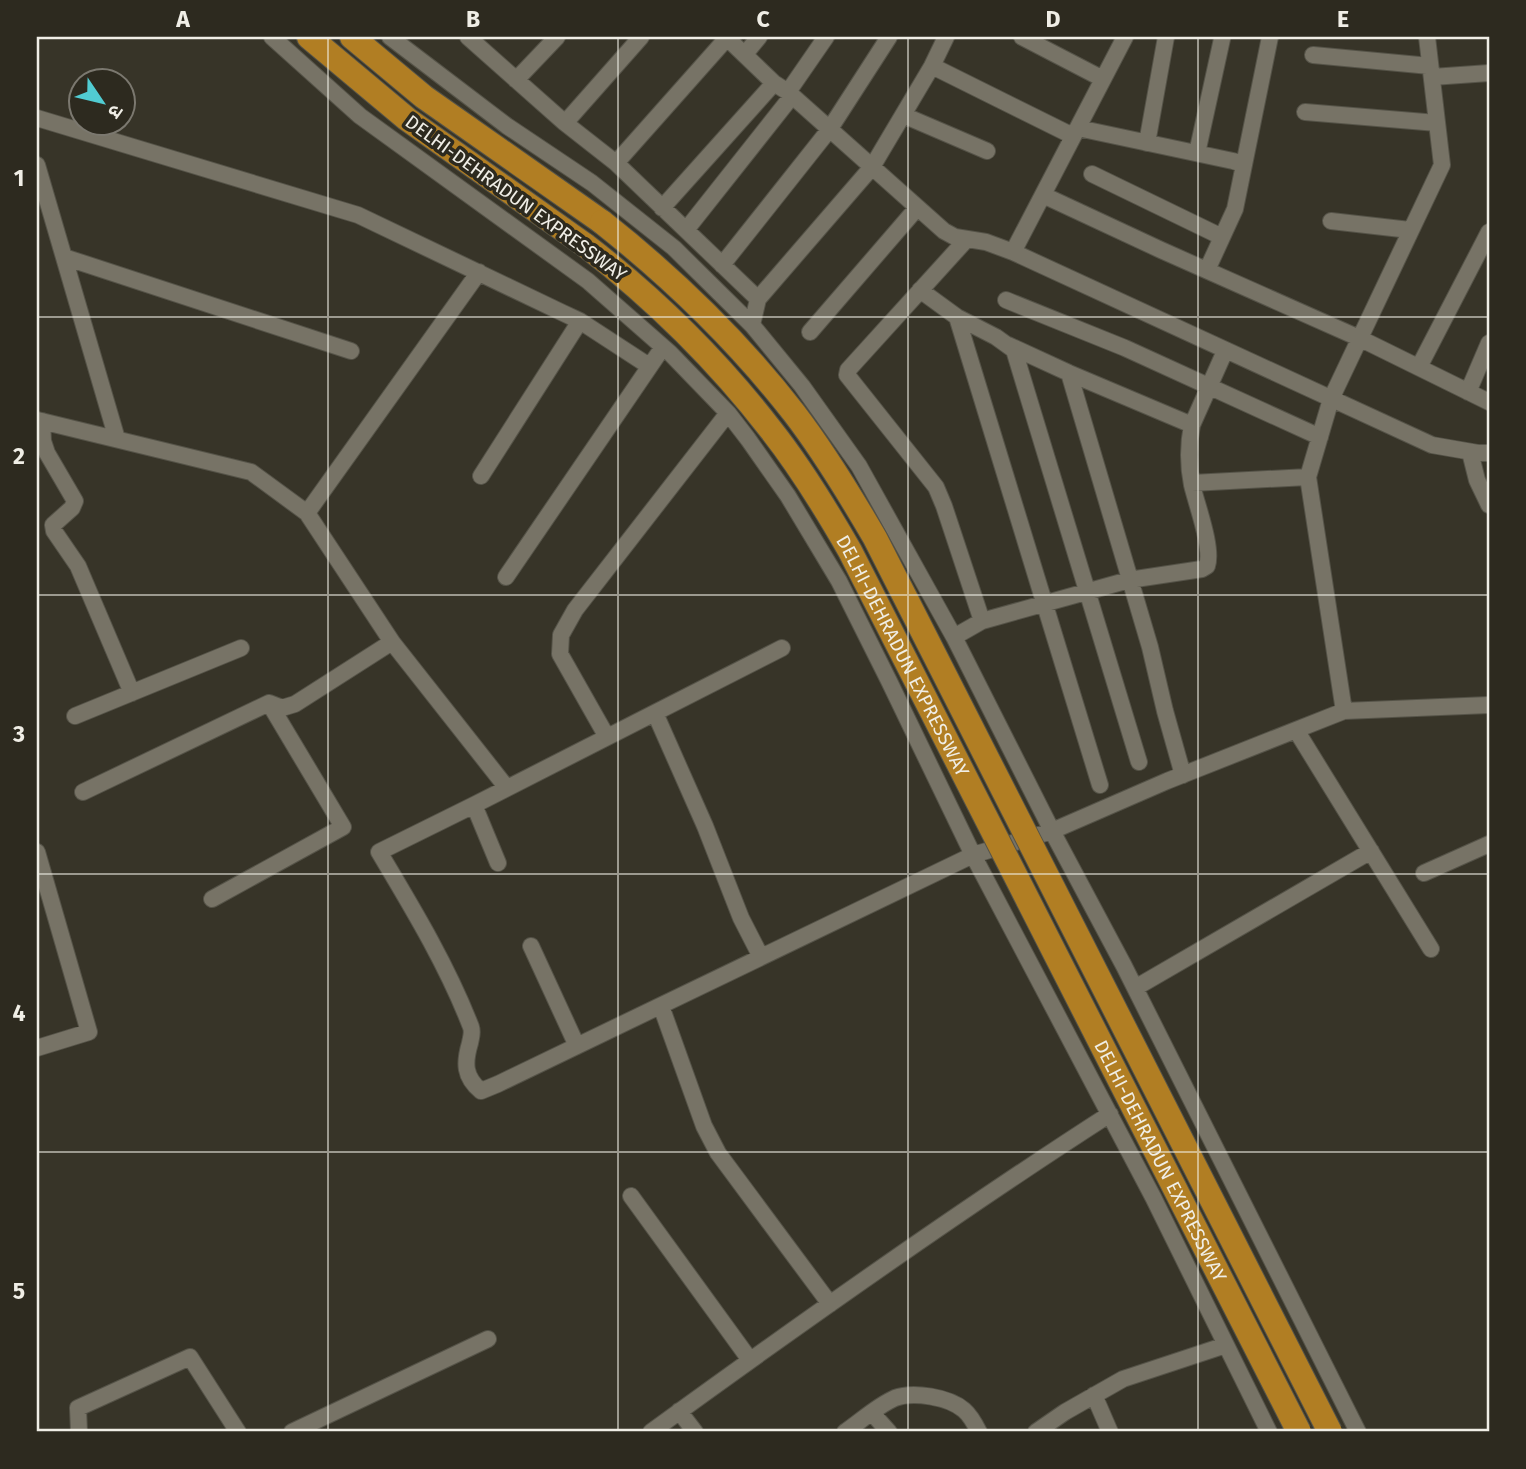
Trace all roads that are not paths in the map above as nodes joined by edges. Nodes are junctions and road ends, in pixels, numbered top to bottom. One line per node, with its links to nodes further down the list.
1 (272, 37): 66 (street)
2 (309, 37): 146 (highway, DELHI-DEHRADUN EXPRESSWAY, bridge)
3 (352, 37): 147 (highway, DELHI-DEHRADUN EXPRESSWAY, bridge)
4 (390, 37): 61 (street)
5 (557, 37): 25 (street)
6 (641, 37): 30 (street)
7 (727, 37): 19 (street); 37 (street)
8 (759, 37): 19 (street)
9 (826, 37): 26 (street)
10 (889, 37): 32 (street)
11 (1022, 37): 24 (street)
12 (1125, 37): 24 (street)
13 (1167, 37): 34 (street)
14 (1270, 37): 38 (street)
15 (1427, 37): 22 (street)
16 (940, 39): 21 (street)
17 (1222, 39): 36 (street)
18 (477, 40): 25 (street)
19 (745, 54): 26 (street)
20 (1313, 55): 22 (street)
21 (932, 66): 28 (street); 33 (street)
22 (1431, 72): 23 (street); 31 (street)
23 (1489, 73)
24 (1103, 79): 33 (street)
25 (516, 80): 30 (street)
26 (784, 90): 32 (street); 43 (street); 46 (street)
27 (1305, 112): 31 (street)
28 (903, 115): 35 (street); 40 (street)
29 (37, 118): 55 (street)
30 (565, 123): 37 (street)
31 (1437, 123): 47 (street)
32 (830, 130): 40 (street); 53 (street)
33 (1076, 132): 34 (street); 42 (street)
34 (1147, 143): 36 (street)
35 (987, 151)
36 (1197, 153): 38 (street)
37 (616, 163): 43 (street)
38 (1243, 164): 49 (street)
39 (37, 165): 52 (street)
40 (872, 167): 44 (street); 57 (street)
41 (1092, 174): 49 (street)
42 (1043, 195): 51 (street); 54 (street)
43 (662, 208): 46 (street)
44 (917, 208): 50 (street); 62 (street)
45 (1332, 221): 47 (street)
46 (686, 230): 53 (street)
47 (1410, 230): 63 (street)
48 (1489, 232): 70 (street)
49 (1222, 237): 54 (street)
50 (966, 240): 51 (street); 56 (street)
51 (1013, 252): 68 (street)
52 (64, 257): 67 (street); 80 (street)
53 (722, 265): 57 (street)
54 (1207, 270): 63 (street)
55 (478, 272): 60 (street); 87 (street)
56 (920, 290): 59 (street); 92 (street)
57 (758, 299): 61 (street)
58 (1006, 300): 72 (street)
59 (957, 317): 65 (street); 91 (street)
60 (580, 321): 69 (street); 83 (street)
61 (752, 325): 93 (street)
62 (810, 332)
63 (1359, 338): 70 (street); 74 (street)
64 (1489, 343): 73 (street)
65 (1008, 345): 71 (street); 90 (street)
66 (663, 347): 69 (street); 76 (street)
67 (351, 351)
68 (1225, 351): 72 (street); 74 (street)
69 (649, 366): 88 (street)
70 (1419, 368): 73 (street)
71 (1069, 373): 78 (street); 89 (street)
72 (1209, 386): 78 (street); 79 (street)
73 (1468, 392): 75 (street)
74 (1331, 399): 79 (street); 81 (street)
75 (1489, 402)
76 (728, 413): 104 (street); 115 (street)
77 (39, 421): 80 (street); 97 (street)
78 (1192, 425): 85 (street)
79 (1320, 437): 84 (street)
80 (117, 439): 87 (street)
81 (1470, 452): 82 (street); 86 (street)
82 (1489, 453)
83 (481, 476)
84 (1308, 477): 85 (street); 100 (street)
85 (1192, 483): 89 (street)
86 (1489, 505)
87 (307, 513): 94 (street)
88 (506, 577)
89 (1129, 580): 90 (street); 106 (street)
90 (1087, 592): 91 (street); 105 (street)
91 (1044, 604): 92 (street); 107 (street)
92 (982, 621): 93 (street)
93 (954, 637): 111 (street)
94 (393, 642): 98 (street); 108 (street)
95 (241, 648): 97 (street)
96 (782, 648): 101 (street)
97 (132, 693): 102 (street)
98 (269, 703): 109 (street); 118 (street)
99 (1489, 705): 100 (street)
100 (1345, 711): 103 (street)
101 (655, 713): 104 (street); 121 (street)
102 (75, 716)
103 (1296, 730): 106 (street); 113 (street)
104 (607, 737): 108 (street)
105 (1139, 762)
106 (1183, 775): 111 (street)
107 (1100, 785)
108 (507, 788): 110 (street)
109 (83, 792)
110 (474, 805): 116 (street); 124 (street)
111 (1052, 831): 115 (street); 122 (street)
112 (1489, 844): 117 (street)
113 (1371, 851): 120 (street); 122 (street)
114 (37, 852): 125 (street)
115 (973, 855): 121 (street); 126 (street)
116 (498, 863)
117 (1424, 873)
118 (212, 899)
119 (531, 946): 124 (street)
120 (1431, 949)
121 (761, 957): 123 (street)
122 (1135, 988): 148 (street)
123 (661, 1006): 124 (street); 128 (street)
124 (577, 1046)
125 (37, 1048)
126 (1110, 1114): 128 (street); 130 (street)
127 (631, 1196): 131 (street)
128 (830, 1304): 131 (street)
129 (488, 1339): 137 (street)
130 (1226, 1345): 132 (street); 145 (street)
131 (750, 1360): 133 (street)
132 (1094, 1395): 143 (street); 144 (street)
133 (679, 1411): 138 (street); 139 (street)
134 (872, 1413): 140 (street); 141 (street); 142 (street)
135 (79, 1432): 136 (street)
136 (238, 1432)
137 (292, 1432)
138 (650, 1432)
139 (695, 1432)
140 (845, 1432)
141 (889, 1432)
142 (979, 1432)
143 (1036, 1432)
144 (1110, 1432)
145 (1269, 1432)
146 (1299, 1432)
147 (1330, 1432)
148 (1359, 1432)

